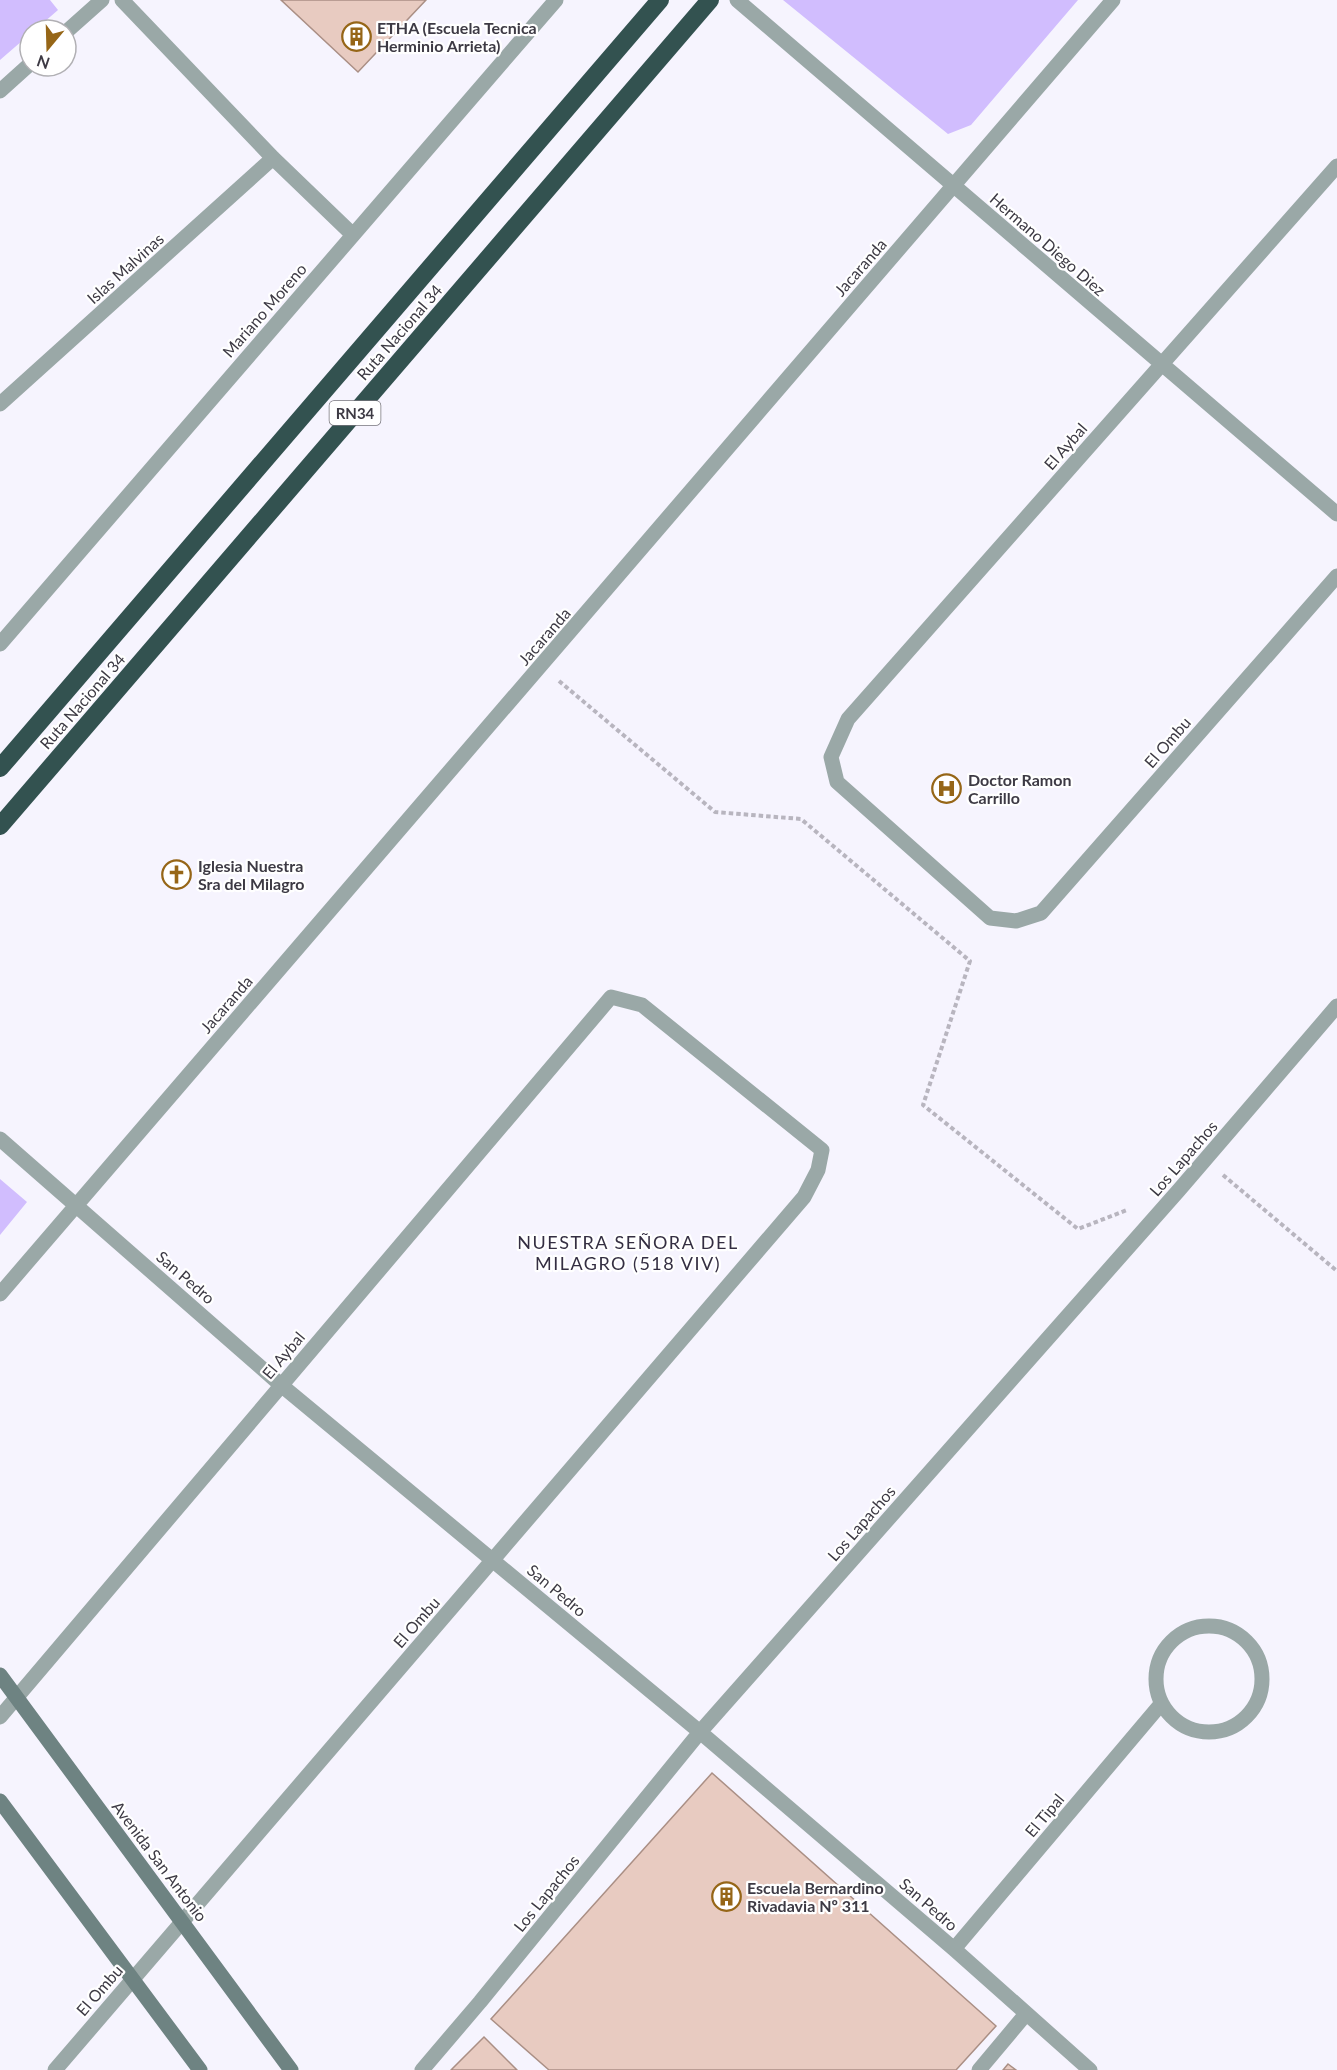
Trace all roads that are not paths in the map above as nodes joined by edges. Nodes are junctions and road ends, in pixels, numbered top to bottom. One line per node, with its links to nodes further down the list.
1 (102, 0): 8 (street)
2 (122, 0): 11 (street)
3 (556, 0): 14 (street, Mariano Moreno)
4 (660, 0): 20 (highway, Ruta Nacional 34 / RN34)
5 (710, 0): 21 (highway, Ruta Nacional 34 / RN34)
6 (737, 0): 13 (street, Hermano Diego Diez)
7 (1113, 0): 13 (street, Jacaranda)
8 (78, 21)
9 (18, 74): 10 (street)
10 (0, 90)
11 (273, 158): 14 (street); 16 (street, Islas Malvinas)
12 (1337, 166): 15 (street, El Aybal)
13 (954, 186): 15 (street, Hermano Diego Diez); 26 (street, Jacaranda)
14 (354, 235): 19 (street, Mariano Moreno)
15 (1161, 366): 17 (street, Hermano Diego Diez); 22 (street, El Aybal)
16 (0, 404)
17 (1337, 514)
18 (1337, 576): 22 (street, El Ombu)
19 (0, 644)
20 (0, 768)
21 (0, 826)
22 (1016, 921)
23 (1337, 1006): 34 (street, Los Lapachos)
24 (0, 1139): 26 (street, San Pedro)
25 (804, 1197): 28 (street, El Aybal); 29 (street, El Ombu)
26 (77, 1205): 27 (street, Jacaranda); 28 (street, San Pedro)
27 (0, 1294)
28 (281, 1385): 29 (street, San Pedro); 31 (street, El Aybal)
29 (492, 1560): 34 (street, San Pedro); 36 (street, El Ombu)
30 (0, 1675): 31 (street, Avenida San Antonio)
31 (16, 1698): 33 (street, El Aybal); 36 (street, Avenida San Antonio)
32 (1161, 1704): 32 (street); 37 (street, El Tipal)
33 (0, 1717)
34 (700, 1732): 37 (street, San Pedro); 43 (street, Los Lapachos)
35 (0, 1801): 38 (street)
36 (183, 1921): 38 (street, El Ombu); 42 (street, Avenida San Antonio)
37 (954, 1949): 39 (street, San Pedro)
38 (133, 1979): 40 (street, El Ombu); 41 (street)
39 (1026, 2014): 44 (street); 45 (street, San Pedro)
40 (55, 2070)
41 (201, 2070)
42 (291, 2070)
43 (422, 2070)
44 (979, 2070)
45 (1090, 2070)

